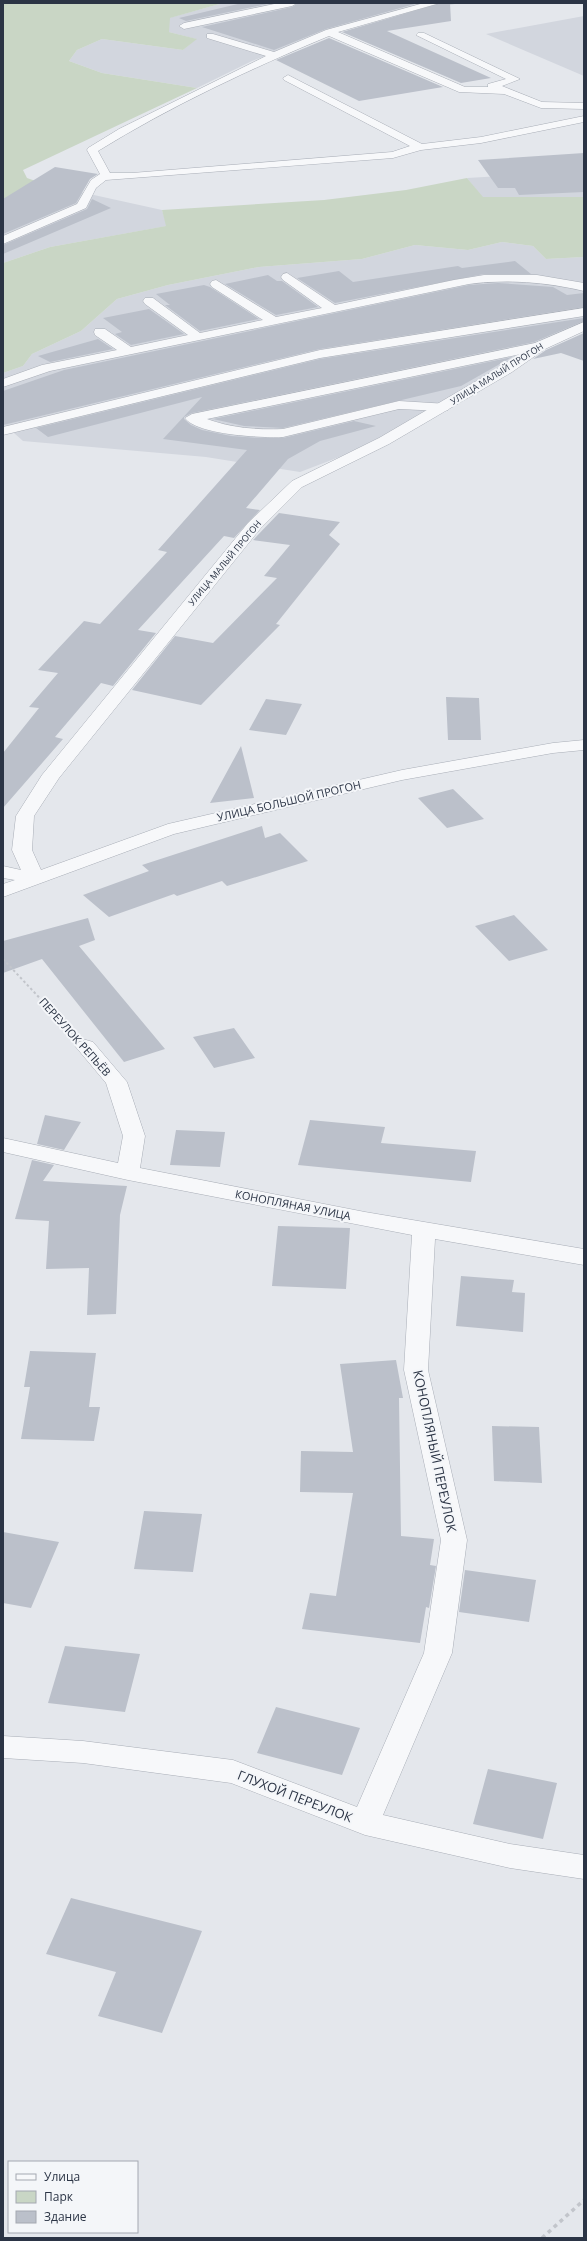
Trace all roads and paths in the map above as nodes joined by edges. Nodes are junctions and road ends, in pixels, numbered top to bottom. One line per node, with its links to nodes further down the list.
1 (292, 3): 3 (lane)
2 (435, 3): 4 (lane)
3 (184, 26)
4 (329, 32): 7 (lane); 9 (lane)
5 (421, 35): 9 (lane)
6 (210, 36): 7 (lane)
7 (275, 55): 13 (lane)
8 (288, 78): 12 (lane)
9 (504, 91): 10 (lane)
10 (584, 106)
11 (584, 119): 12 (lane)
12 (420, 147): 13 (lane)
13 (106, 175): 14 (lane)
14 (3, 240)
15 (287, 277): 19 (lane)
16 (216, 284): 21 (lane)
17 (584, 287): 19 (lane)
18 (149, 301): 24 (lane)
19 (333, 310): 21 (lane)
20 (584, 312): 29 (lane)
21 (275, 322): 24 (lane)
22 (584, 326): 25 (street, УЛИЦА МАЛЫЙ ПРОГОН)
23 (100, 332): 26 (lane)
24 (198, 337): 26 (lane)
25 (540, 346): 28 (street, УЛИЦА МАЛЫЙ ПРОГОН); 28 (lane)
26 (128, 351): 27 (lane)
27 (3, 383)
28 (443, 407): 32 (street, УЛИЦА МАЛЫЙ ПРОГОН)
29 (3, 431)
30 (584, 745): 32 (street, УЛИЦА БОЛЬШОЙ ПРОГОН)
31 (3, 872): 32 (street)
32 (35, 878): 33 (street, УЛИЦА БОЛЬШОЙ ПРОГОН)
33 (3, 891)
34 (3, 959): 35 (path, ПЕРЕУЛОК РЕПЬЁВ)
35 (86, 1046): 37 (street, ПЕРЕУЛОК РЕПЬЁВ)
36 (3, 1145): 37 (street, КОНОПЛЯНАЯ УЛИЦА)
37 (128, 1173): 38 (street, КОНОПЛЯНАЯ УЛИЦА)
38 (424, 1231): 39 (street, КОНОПЛЯНАЯ УЛИЦА); 41 (street, КОНОПЛЯНЫЙ ПЕРЕУЛОК)
39 (584, 1257)
40 (3, 1747): 41 (street, ГЛУХОЙ ПЕРЕУЛОК)
41 (365, 1823): 42 (street, ГЛУХОЙ ПЕРЕУЛОК)
42 (584, 1867)
43 (584, 2200): 44 (path)
44 (542, 2238)

